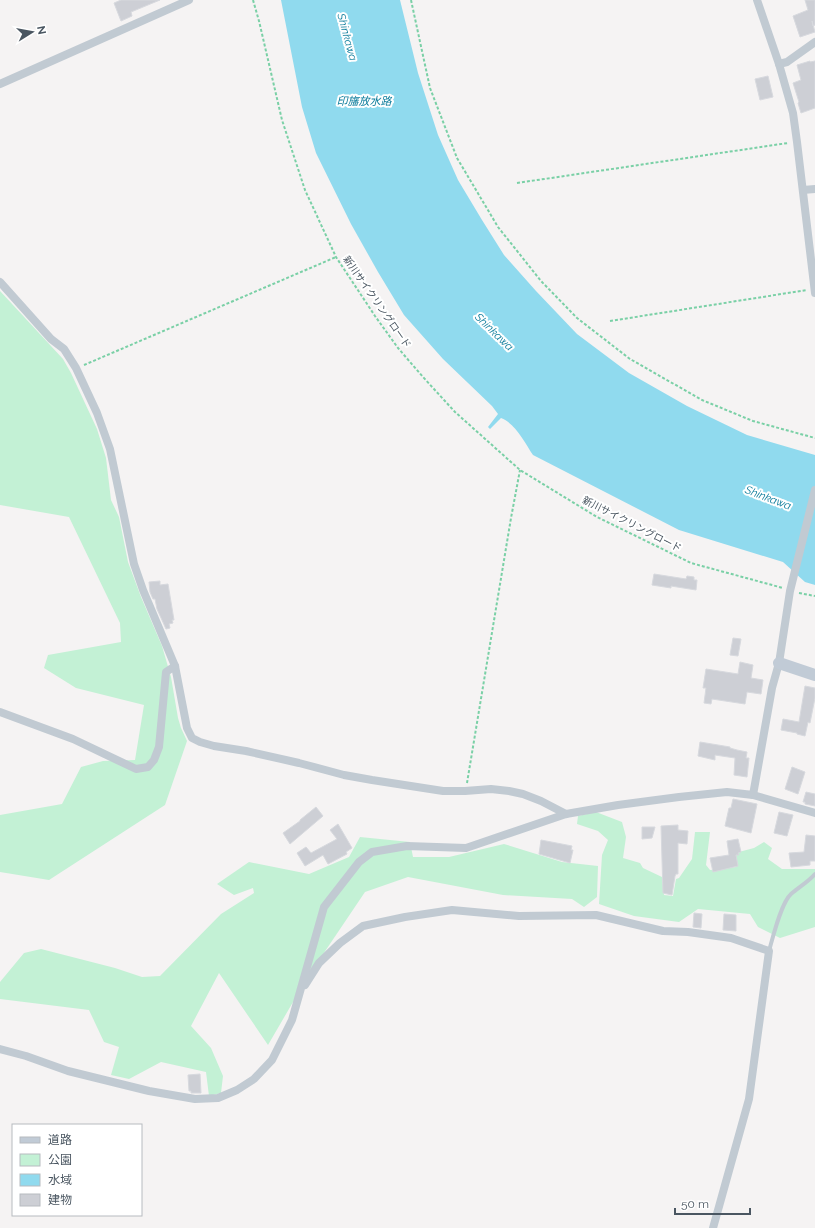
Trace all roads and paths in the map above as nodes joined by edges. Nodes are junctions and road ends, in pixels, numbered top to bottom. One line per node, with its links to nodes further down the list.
1 (189, 0): 7 (street)
2 (253, 0): 12 (path, 新川サイクリングロード)
3 (411, 0): 17 (path)
4 (757, 0): 6 (street)
5 (815, 42): 6 (street)
6 (779, 64): 8 (street)
7 (0, 84)
8 (797, 142): 9 (path); 11 (street)
9 (517, 182)
10 (815, 189): 11 (street)
11 (803, 190): 14 (street)
12 (336, 257): 16 (path); 18 (path, 新川サイクリングロード)
13 (0, 282): 16 (street)
14 (815, 291): 15 (path)
15 (610, 321)
16 (76, 368): 23 (street)
17 (815, 438)
18 (520, 470): 20 (path, 新川サイクリングロード); 26 (path)
19 (815, 490): 20 (street)
20 (790, 591): 21 (path, 新川サイクリングロード); 22 (street)
21 (815, 596)
22 (779, 663): 24 (street); 27 (street)
23 (175, 666): 25 (street); 26 (street)
24 (815, 675)
25 (0, 712)
26 (465, 791): 29 (street)
27 (753, 795): 28 (street); 29 (street)
28 (815, 813)
29 (566, 814): 32 (street)
30 (815, 874): 31 (lane)
31 (769, 950): 32 (street); 34 (street)
32 (300, 992): 33 (street)
33 (0, 1049)
34 (713, 1228)

